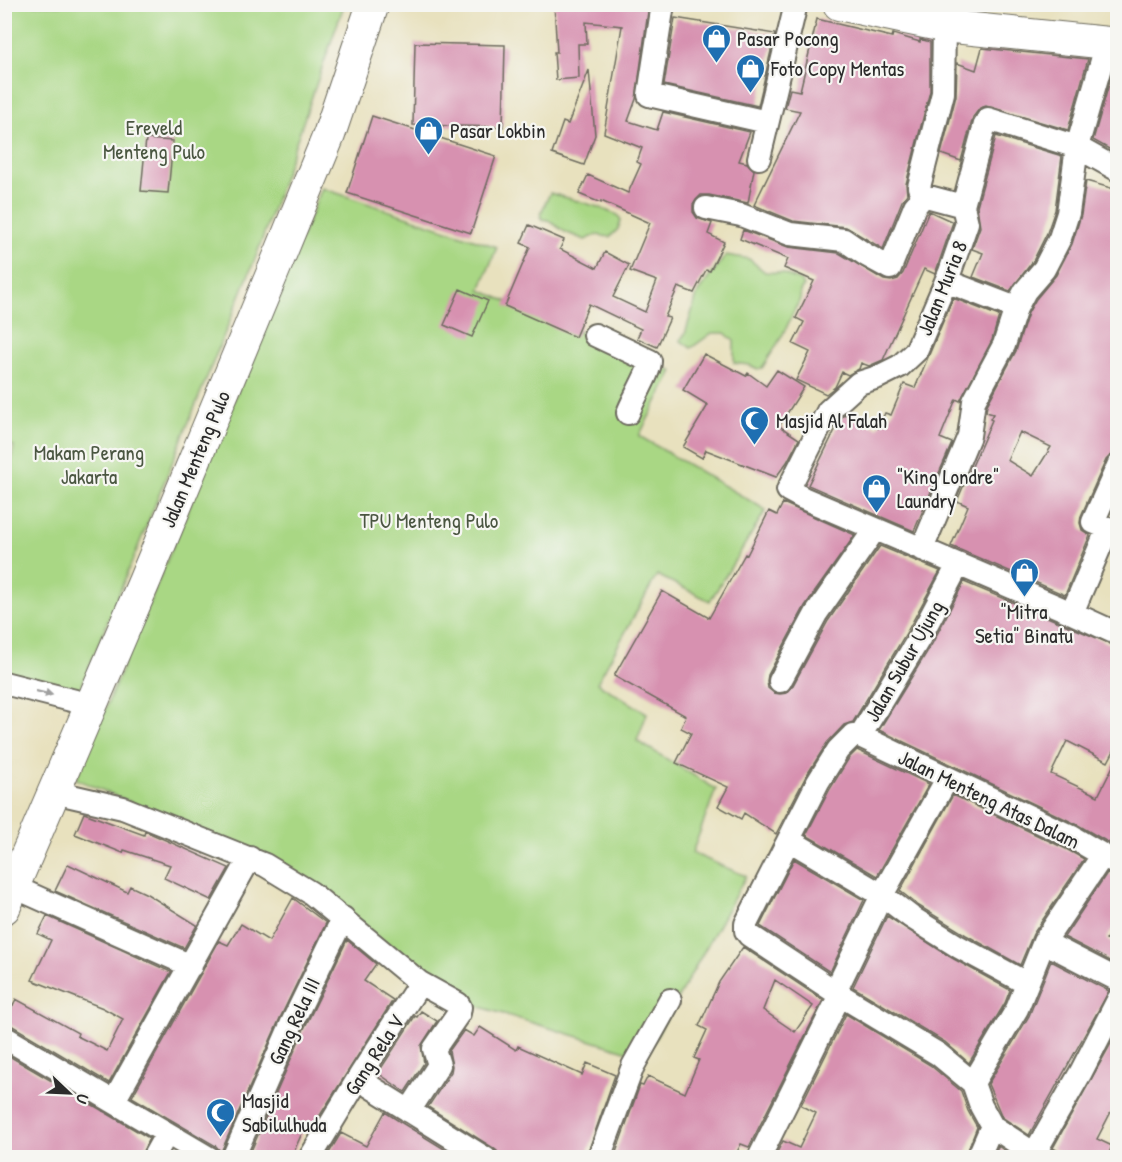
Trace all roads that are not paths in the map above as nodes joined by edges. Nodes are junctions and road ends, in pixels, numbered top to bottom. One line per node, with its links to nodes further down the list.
1 (373, 4): 26 (street, Jalan Menteng Pulo)
2 (663, 4): 7 (street)
3 (796, 4): 7 (street)
4 (839, 4): 5 (street)
5 (944, 26): 6 (street); 11 (street)
6 (1112, 44): 8 (street)
7 (767, 122): 9 (street)
8 (1077, 147): 10 (street); 12 (street, Jalan Muria 8); 15 (street)
9 (759, 158)
10 (1118, 170)
11 (924, 196): 12 (street); 13 (street)
12 (963, 206): 14 (street, Jalan Muria 8)
13 (706, 208)
14 (946, 281): 15 (street); 19 (street, Jalan Muria 8)
15 (1017, 308): 20 (street)
16 (595, 335): 17 (street)
17 (628, 413)
18 (1118, 466): 22 (street)
19 (875, 529): 20 (street, Jalan Muria 8); 24 (street)
20 (922, 549): 21 (street, Jalan Muria 8)
21 (958, 565): 22 (street, Jalan Muria 8); 27 (street, Jalan Subur Ujung)
22 (1072, 613): 23 (street, Jalan Muria 8)
23 (1118, 634)
24 (780, 681)
25 (4, 683): 26 (street, one-way to 26)
26 (91, 705): 29 (street, Jalan Menteng Pulo)
27 (860, 736): 28 (street, Jalan Menteng Atas Dalam); 30 (street, Jalan Subur Ujung)
28 (947, 779): 32 (street, Jalan Menteng Atas Dalam); 33 (street)
29 (54, 792): 31 (street); 34 (street, Jalan Menteng Pulo)
30 (789, 840): 33 (street); 41 (street, Jalan Subur Ujung)
31 (250, 858): 35 (street); 37 (street)
32 (1110, 860): 36 (street)
33 (882, 895): 40 (street); 41 (street)
34 (9, 897): 37 (street)
35 (343, 918): 39 (street); 54 (street, Gang Rela III)
36 (1044, 942): 38 (street); 40 (street)
37 (191, 966): 47 (street)
38 (1118, 980)
39 (420, 983): 45 (street, Gang Rela V); 48 (street)
40 (1026, 983): 46 (street)
41 (837, 993): 46 (street, Jalan Subur Ujung); 58 (street)
42 (670, 1000): 57 (street)
43 (1118, 1000): 51 (street)
44 (4, 1037): 47 (street)
45 (361, 1074): 48 (street); 55 (street, Gang Rela V)
46 (973, 1083): 49 (street, Jalan Subur Ujung)
47 (114, 1101): 50 (street)
48 (409, 1111): 56 (street)
49 (992, 1126): 51 (street, Jalan Subur Ujung); 59 (street)
50 (167, 1133): 52 (street); 53 (street)
51 (1039, 1156)
52 (153, 1158)
53 (209, 1158)
54 (233, 1158)
55 (310, 1158)
56 (485, 1158)
57 (599, 1158)
58 (759, 1158)
59 (978, 1158)

